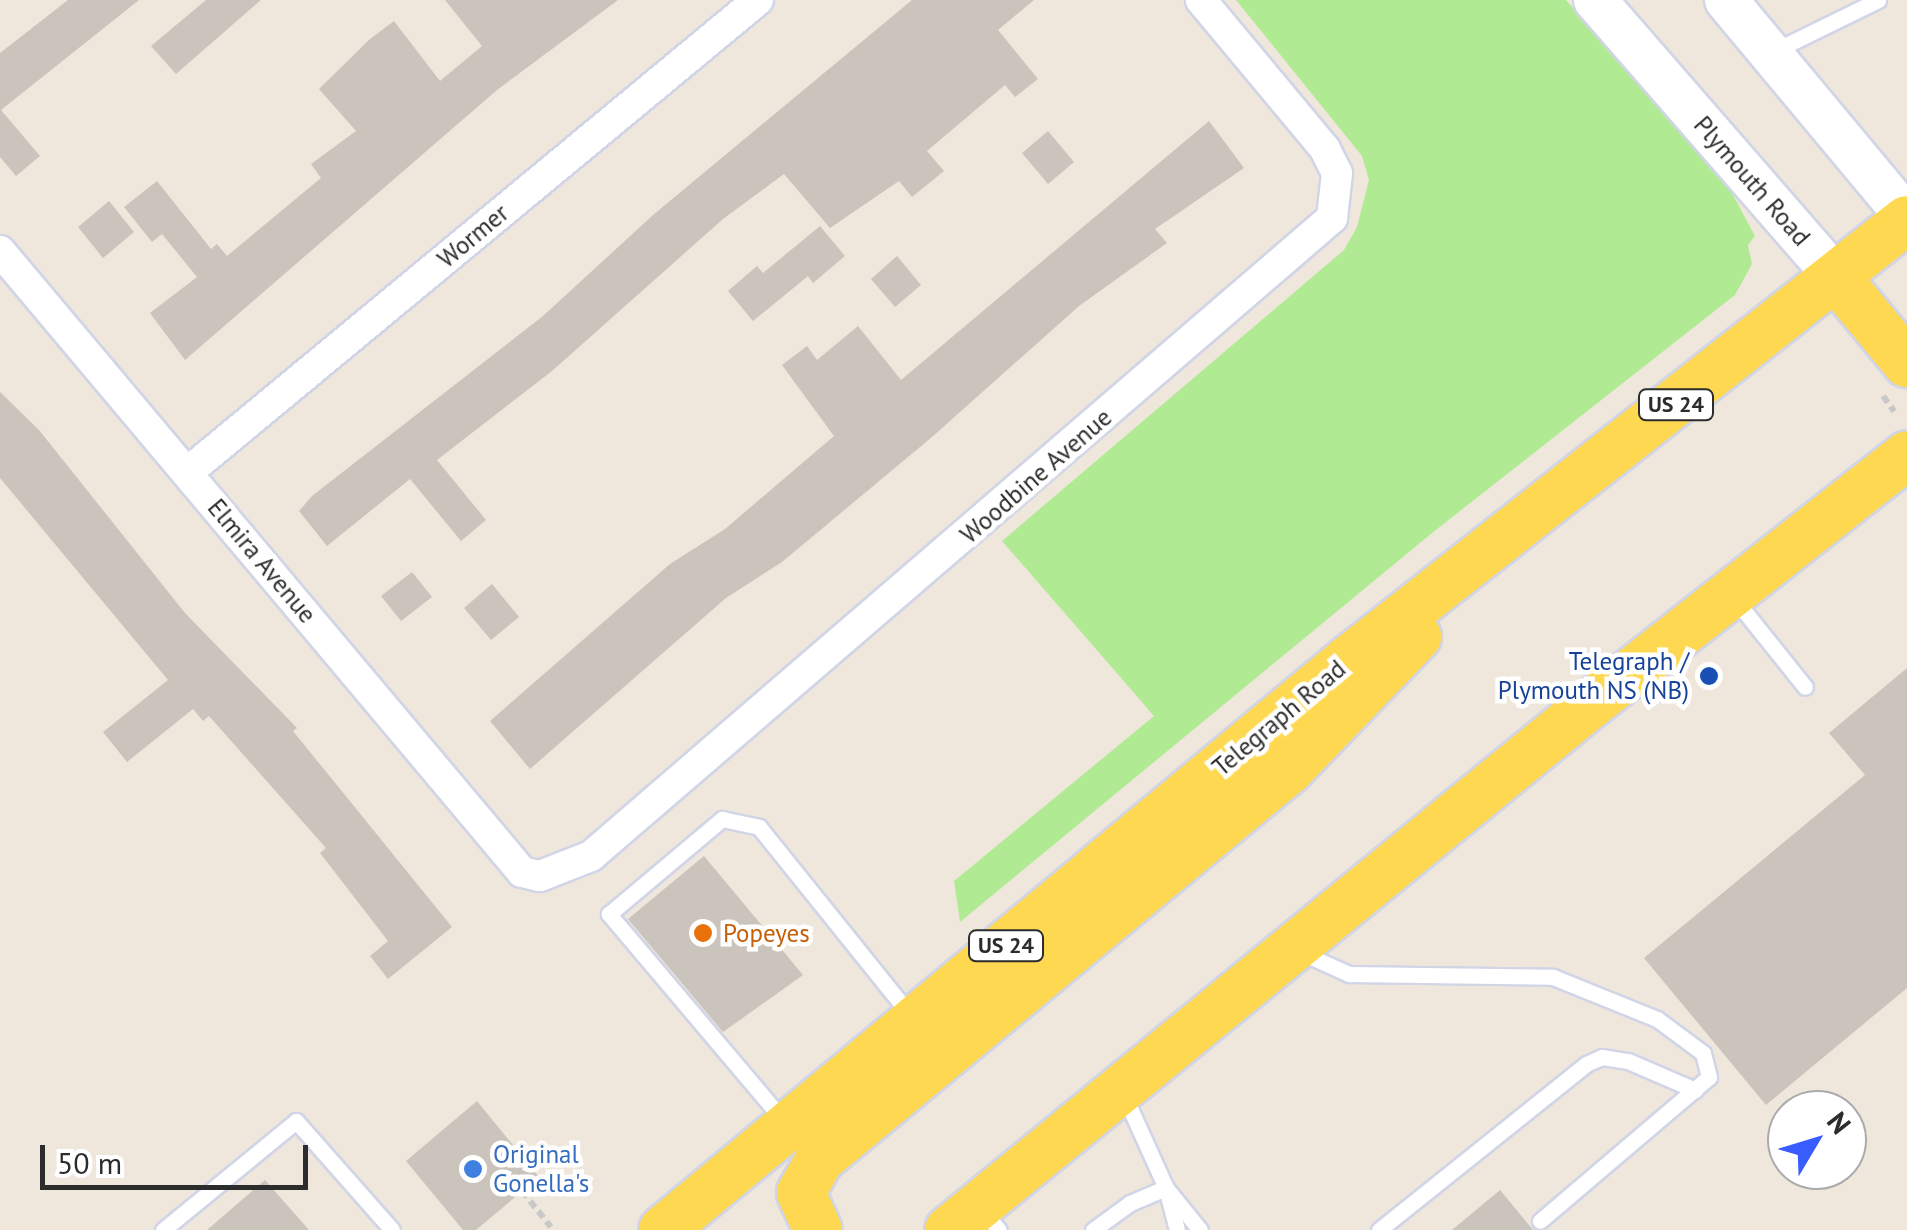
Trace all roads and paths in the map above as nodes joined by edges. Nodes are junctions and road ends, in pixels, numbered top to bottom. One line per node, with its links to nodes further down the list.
1 (758, 0): 12 (street, Wormer)
2 (1202, 0): 16 (street, Woodbine Avenue)
3 (1596, 0): 9 (main road, Plymouth Road)
4 (1726, 0): 6 (main road)
5 (1878, 0): 6 (lane)
6 (1771, 52): 7 (main road)
7 (1907, 219): 9 (main road, Telegraph Road / US 24)
8 (0, 251): 12 (street, Elmira Avenue)
9 (1836, 276): 10 (main road, Plymouth Road); 13 (main road, Telegraph Road / US 24)
10 (1907, 363)
11 (1907, 455): 14 (main road)
12 (188, 472): 16 (street, Elmira Avenue)
13 (1516, 533): 18 (main road, Telegraph Road / US 24); 21 (main road)
14 (1731, 594): 15 (lane); 17 (main road)
15 (1805, 687)
16 (522, 872)
17 (1292, 949): 19 (main road); 20 (lane)
18 (915, 1022): 21 (main road, Telegraph Road / US 24); 21 (lane)
19 (1121, 1089): 22 (lane); 25 (main road)
20 (1695, 1090): 24 (lane); 34 (lane)
21 (799, 1151): 29 (main road, Telegraph Road / US 24); 30 (main road)
22 (1166, 1188): 31 (lane); 32 (lane); 33 (lane)
23 (522, 1191): 26 (path)
24 (1540, 1220)
25 (976, 1222)
26 (551, 1227)
27 (164, 1230): 28 (lane)
28 (392, 1230)
29 (663, 1230)
30 (818, 1230)
31 (1092, 1230)
32 (1176, 1230)
33 (1200, 1230)
34 (1379, 1230)

